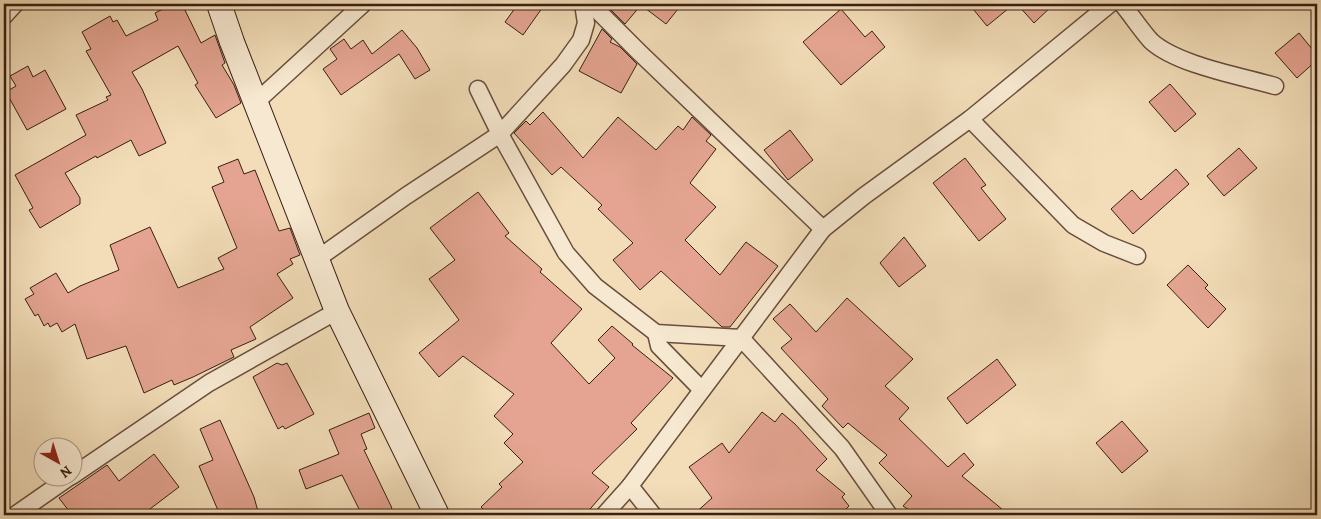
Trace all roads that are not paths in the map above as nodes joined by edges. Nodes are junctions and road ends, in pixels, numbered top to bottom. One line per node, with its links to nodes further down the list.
1 (15, 4): 8 (street)
2 (219, 4): 11 (street)
3 (363, 4): 11 (street)
4 (583, 4): 13 (street)
5 (591, 4): 14 (street)
6 (1110, 4): 12 (street)
7 (1122, 4): 9 (street)
8 (4, 16)
9 (1275, 86)
10 (478, 89): 13 (street)
11 (256, 102): 16 (street)
12 (970, 119): 14 (street); 15 (street)
13 (500, 134): 16 (street); 18 (street)
14 (823, 229): 19 (street)
15 (1137, 256)
16 (318, 260): 17 (street)
17 (337, 311): 21 (street); 25 (street)
18 (656, 334): 19 (street); 20 (street)
19 (741, 338): 20 (street); 28 (street)
20 (702, 390): 23 (street)
21 (82, 469)
22 (57, 486): 24 (street)
23 (630, 486): 26 (street); 27 (street)
24 (15, 515)
25 (437, 515)
26 (604, 515)
27 (653, 515)
28 (889, 515)

